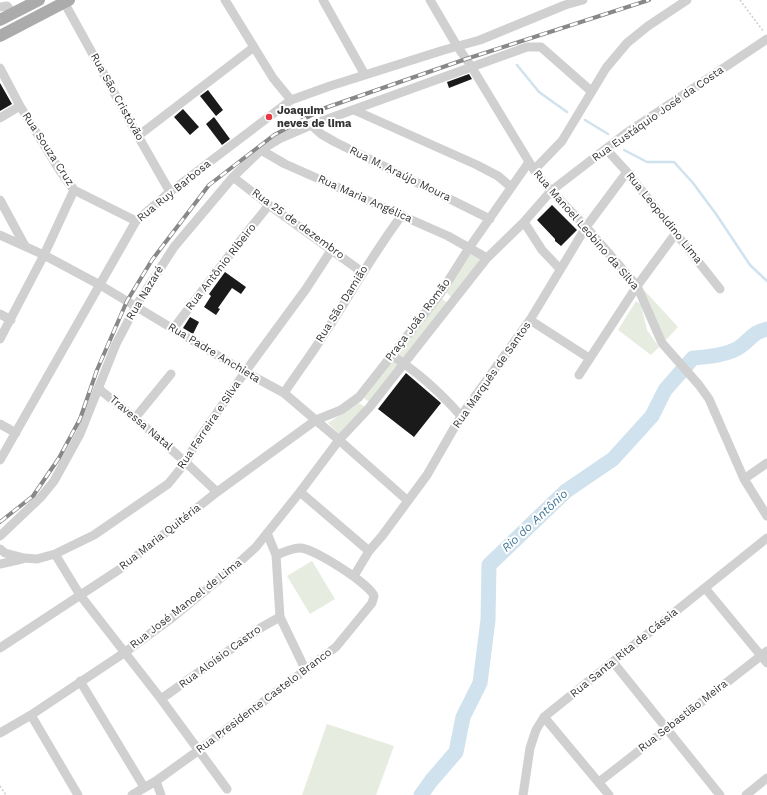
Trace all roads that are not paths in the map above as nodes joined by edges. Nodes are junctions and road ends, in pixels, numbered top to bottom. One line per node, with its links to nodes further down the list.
1 (37, 0): 10 (main road); 11 (main road)
2 (225, 0): 16 (street)
3 (323, 0): 19 (street)
4 (430, 0): 15 (street, Rua Manoel Leobino da Silva)
5 (583, 0): 8 (street, Rua Ruy Barbosa)
6 (687, 0): 20 (street)
7 (67, 1): 10 (main road); 26 (street, Rua São Cristóvão)
8 (564, 3): 15 (street, Rua Ruy Barbosa)
9 (0, 7): 11 (street)
10 (46, 13): 13 (main road)
11 (13, 14): 12 (main road)
12 (0, 20)
13 (0, 36)
14 (767, 37): 27 (street, Rua Eustáquio José da Costa)
15 (457, 46): 17 (street, Rua Manoel Leobino da Silva); 19 (street, Rua Ruy Barbosa)
16 (254, 47): 21 (street); 26 (street)
17 (468, 63): 20 (street, Rua Nazaré); 23 (street, Rua Nazaré); 29 (street, Rua Manoel Leobino da Silva)
18 (0, 68): 22 (street, Rua Souza Cruz)
19 (365, 75): 21 (street, Rua Ruy Barbosa)
20 (591, 91): 30 (street)
21 (291, 100): 36 (street, Rua Ruy Barbosa)
22 (20, 106): 24 (street); 34 (street, Rua Souza Cruz)
23 (354, 110): 25 (street, Rua Nazaré); 33 (street)
24 (0, 118)
25 (311, 125): 28 (street, Rua Nazaré); 40 (street, Rua M. Araújo Moura)
26 (138, 136): 36 (street, Rua São Cristóvão)
27 (606, 149): 31 (street, Rua Leopoldino Lima); 35 (street, Rua Eustáquio José da Costa)
28 (261, 150): 32 (street, Rua Nazaré); 39 (street, Rua Maria Angélica)
29 (529, 162): 30 (street, Rua Manoel Leobino da Silva); 33 (street, Praça João Romão)
30 (534, 170): 35 (street, Rua Manoel Leobino da Silva)
31 (627, 172): 43 (street, Rua Marquês de Santos); 44 (street, Rua Leopoldino Lima)
32 (233, 177): 38 (street, Rua 25 de dezembro); 58 (street, Rua Nazaré)
33 (511, 187): 40 (street, Praça João Romão)
34 (74, 190): 41 (street, Rua Souza Cruz); 49 (street)
35 (551, 191): 42 (street, Praça João Romão); 43 (street, Rua Manoel Leobino da Silva)
36 (170, 192): 41 (street, Rua Ruy Barbosa)
37 (0, 200): 46 (street)
38 (270, 205): 48 (street, Rua 25 de dezembro); 62 (street, Rua Antônio Ribeiro)
39 (402, 216): 47 (street, Rua Maria Angélica); 52 (street, Rua São Damião)
40 (490, 219): 47 (street, Praça João Romão)
41 (136, 221): 53 (street, Rua Ruy Barbosa)
42 (524, 222): 50 (street, Praça João Romão); 51 (street)
43 (586, 227): 51 (street, Rua Marquês de Santos); 54 (street, Rua Manoel Leobino da Silva)
44 (676, 233): 54 (street); 55 (street, Rua Leopoldino Lima)
45 (0, 235): 46 (street, Rua Padre Anchieta)
46 (25, 246): 49 (street, Rua Padre Anchieta)
47 (469, 248): 50 (street, Rua Maria Angélica); 56 (street, Praça João Romão)
48 (332, 249): 52 (street, Rua 25 de dezembro); 67 (street, Rua Ferreira e Silva)
49 (44, 255): 53 (street, Rua Padre Anchieta); 60 (street)
50 (487, 258): 57 (street, Praça João Romão)
51 (560, 269): 61 (street, Rua Marquês de Santos)
52 (362, 272): 71 (street, Rua São Damião)
53 (100, 285): 58 (street, Rua Padre Anchieta); 78 (street, Rua Ruy Barbosa)
54 (637, 286): 65 (street); 83 (street, Rua Manoel Leobino da Silva)
55 (720, 289)
56 (440, 294): 57 (street); 64 (street, Praça João Romão)
57 (451, 303): 66 (street, Praça João Romão)
58 (136, 306): 62 (street, Rua Padre Anchieta); 70 (street, Rua Nazaré)
59 (0, 314): 60 (street)
60 (10, 320): 63 (street)
61 (530, 320): 65 (street); 74 (street, Rua Marquês de Santos)
62 (174, 329): 67 (street, Rua Padre Anchieta)
63 (0, 339)
64 (391, 355): 66 (street); 72 (street, Praça João Romão)
65 (589, 358): 69 (street)
66 (404, 363): 73 (street, Praça João Romão); 74 (street)
67 (245, 372): 71 (street, Rua Padre Anchieta); 81 (street, Rua Ferreira e Silva)
68 (171, 374): 75 (street)
69 (579, 375)
70 (99, 389): 75 (street, Travessa Natal); 89 (street, Rua Nazaré)
71 (284, 393): 76 (street, Rua Padre Anchieta)
72 (359, 397): 73 (street); 76 (street, Praça João Romão)
73 (369, 408): 79 (street, Praça João Romão)
74 (462, 416): 86 (street, Rua Marquês de Santos)
75 (135, 418): 81 (street, Travessa Natal)
76 (316, 420): 79 (street, Rua Padre Anchieta); 84 (street, Rua Maria Quitéria)
77 (0, 424): 78 (street)
78 (16, 433): 80 (street, Rua Ruy Barbosa)
79 (339, 440): 85 (street, Rua José Manoel de Lima); 86 (street, Rua Padre Anchieta)
80 (0, 460)
81 (186, 462): 84 (street, Travessa Natal); 93 (street, Rua Ferreira e Silva)
82 (767, 463): 83 (street)
83 (744, 479): 87 (street, Rua Manoel Leobino da Silva)
84 (217, 492): 99 (street, Rua Maria Quitéria)
85 (300, 492): 88 (street, Rua José Manoel de Lima); 92 (street)
86 (408, 500): 92 (street, Rua Marquês de Santos)
87 (767, 516)
88 (267, 533): 94 (street); 102 (street, Rua José Manoel de Lima)
89 (0, 536)
90 (767, 538): 98 (street, Rua Santa Rita de Cássia)
91 (0, 549): 95 (street, Rua Ferreira e Silva)
92 (369, 552): 97 (street, Rua Marquês de Santos)
93 (55, 554): 95 (street, Rua Ferreira e Silva); 99 (street)
94 (276, 555): 97 (street); 100 (street)
95 (24, 558): 96 (street)
96 (0, 564)
97 (354, 576): 105 (street, Rua Presidente Castelo Branco)
98 (704, 588): 103 (street); 104 (street, Rua Santa Rita de Cássia)
99 (80, 595): 101 (street, Rua Maria Quitéria); 102 (street)
100 (280, 617): 105 (street); 107 (street, Rua Aloísio Castro)
101 (0, 648)
102 (124, 653): 106 (street, Rua José Manoel de Lima); 107 (street)
103 (765, 656): 110 (street, Rua Sebastião Meira)
104 (613, 662): 109 (street, Rua Santa Rita de Cássia); 110 (street)
105 (305, 669): 112 (street, Rua Presidente Castelo Branco)
106 (80, 681): 108 (street, Rua José Manoel de Lima); 116 (street)
107 (161, 700): 112 (street)
108 (31, 715): 111 (street, Rua José Manoel de Lima); 118 (street)
109 (544, 717): 115 (street); 121 (street, Rua Santa Rita de Cássia)
110 (667, 728): 115 (street, Rua Sebastião Meira); 123 (street)
111 (0, 733)
112 (200, 750): 114 (street, Rua Presidente Castelo Branco); 117 (street)
113 (767, 778): 124 (street)
114 (156, 781): 116 (street, Rua Presidente Castelo Branco); 120 (street)
115 (599, 782): 122 (street)
116 (144, 787): 119 (street, Rua Presidente Castelo Branco)
117 (227, 789)
118 (78, 795)
119 (132, 795)
120 (161, 795)
121 (523, 795)
122 (609, 795)
123 (720, 795)
124 (746, 795)

